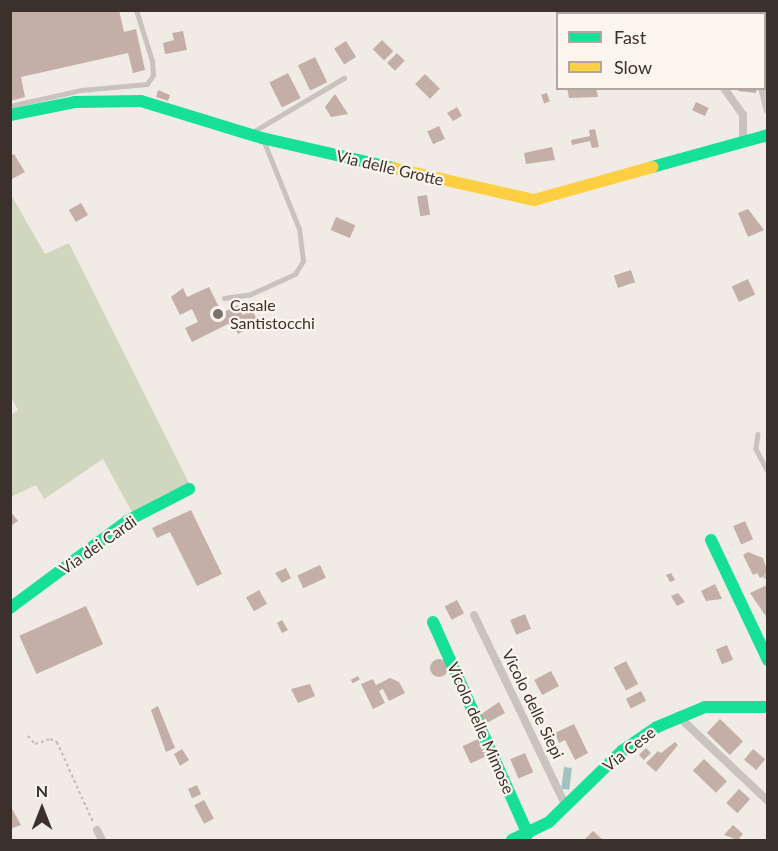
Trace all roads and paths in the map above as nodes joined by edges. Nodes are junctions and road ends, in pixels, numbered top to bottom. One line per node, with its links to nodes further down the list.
1 (136, 10): 5 (lane)
2 (344, 78): 8 (lane)
3 (725, 90): 11 (street)
4 (763, 90): 6 (street)
5 (10, 106)
6 (768, 110)
7 (10, 115): 8 (street, Via delle Grotte)
8 (249, 134): 10 (street, Via delle Grotte)
9 (768, 135): 11 (street, Via delle Grotte)
10 (262, 138): 11 (street, Via delle Grotte); 12 (lane)
11 (743, 143)
12 (224, 298)
13 (758, 434): 14 (lane)
14 (768, 472)
15 (189, 489): 17 (street, Via dei Cardi)
16 (711, 540): 20 (street)
17 (10, 608)
18 (474, 615): 25 (street, Vicolo delle Siepi)
19 (433, 622): 27 (street, Vicolo delle Mimose)
20 (768, 660)
21 (768, 707): 22 (street, Via Cese)
22 (678, 716): 24 (street); 25 (street, Via Cese)
23 (28, 736): 26 (path)
24 (768, 801)
25 (566, 806): 27 (street, Via Cese)
26 (97, 830): 28 (street)
27 (528, 834): 29 (street, Via Cese)
28 (102, 840)
29 (512, 840)

